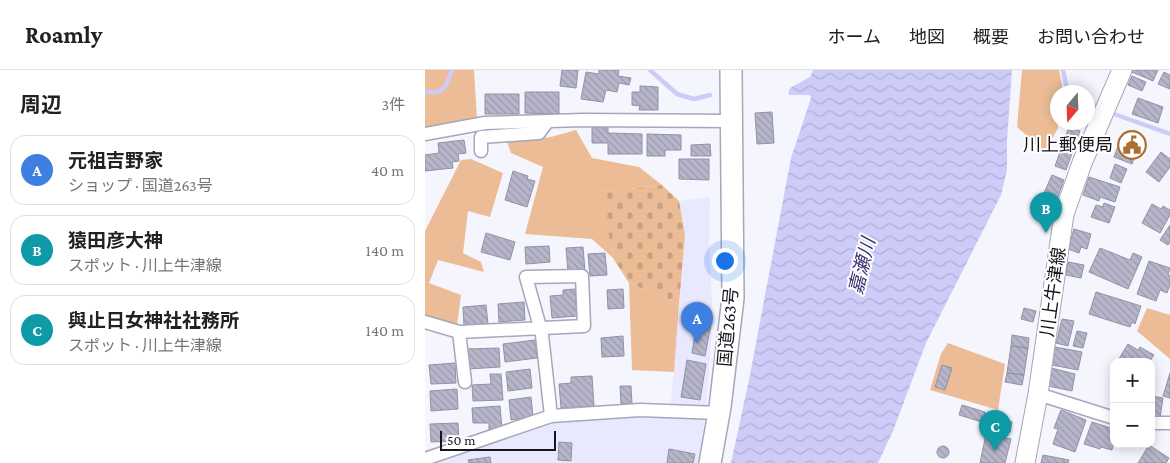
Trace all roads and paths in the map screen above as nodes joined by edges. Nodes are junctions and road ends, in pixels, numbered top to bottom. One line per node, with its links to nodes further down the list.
1 (731, 70): 4 (highway, 国道263号)
2 (1122, 70): 11 (main road, 川上牛津線)
3 (547, 121): 4 (street); 5 (street); 6 (street)
4 (732, 121): 12 (highway, 国道263号)
5 (425, 134)
6 (481, 151)
7 (425, 322): 9 (street)
8 (540, 328): 8 (street); 9 (street); 13 (street)
9 (459, 332): 10 (street)
10 (465, 382)
11 (1038, 394): 14 (street); 19 (main road, 川上牛津線)
12 (719, 413): 13 (street); 18 (highway, 国道263号)
13 (551, 416): 17 (street)
14 (1110, 417)
15 (1155, 423): 16 (street)
16 (1170, 423)
17 (425, 459)
18 (710, 463)
19 (1025, 463)

